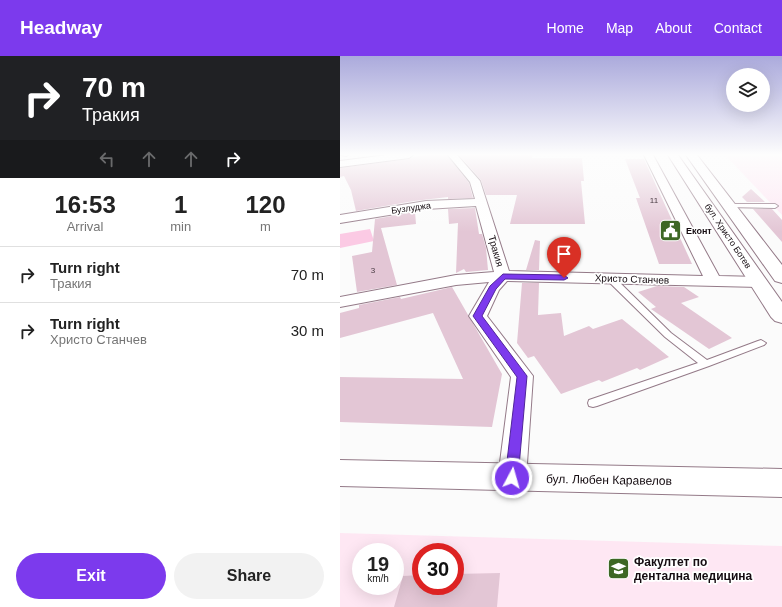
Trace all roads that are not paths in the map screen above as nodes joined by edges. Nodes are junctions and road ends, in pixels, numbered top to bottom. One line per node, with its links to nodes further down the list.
1 (475, 181): 5 (street, Тракия)
2 (661, 181): 12 (street)
3 (690, 181): 13 (main road, бул. Христо Ботев)
4 (710, 181): 6 (main road, бул. Христо Ботев)
5 (482, 202): 8 (street, Бузлуджа); 9 (street, Тракия)
6 (729, 206): 7 (lane); 10 (main road, бул. Христо Ботев)
7 (775, 206)
8 (341, 216)
9 (503, 276): 11 (street, Христо Станчев); 14 (street, Христо Станчев); 20 (street, Тракия)
10 (782, 277)
11 (610, 278): 12 (street, Христо Станчев); 17 (lane)
12 (714, 282): 13 (street, Христо Станчев)
13 (759, 282): 15 (main road, бул. Христо Ботев)
14 (340, 302)
15 (782, 317)
16 (761, 343): 17 (lane)
17 (706, 364): 18 (lane)
18 (593, 403)
19 (340, 473): 20 (main road, бул. Любен Каравелов)
20 (512, 478): 21 (main road, бул. Любен Каравелов)
21 (782, 483)

